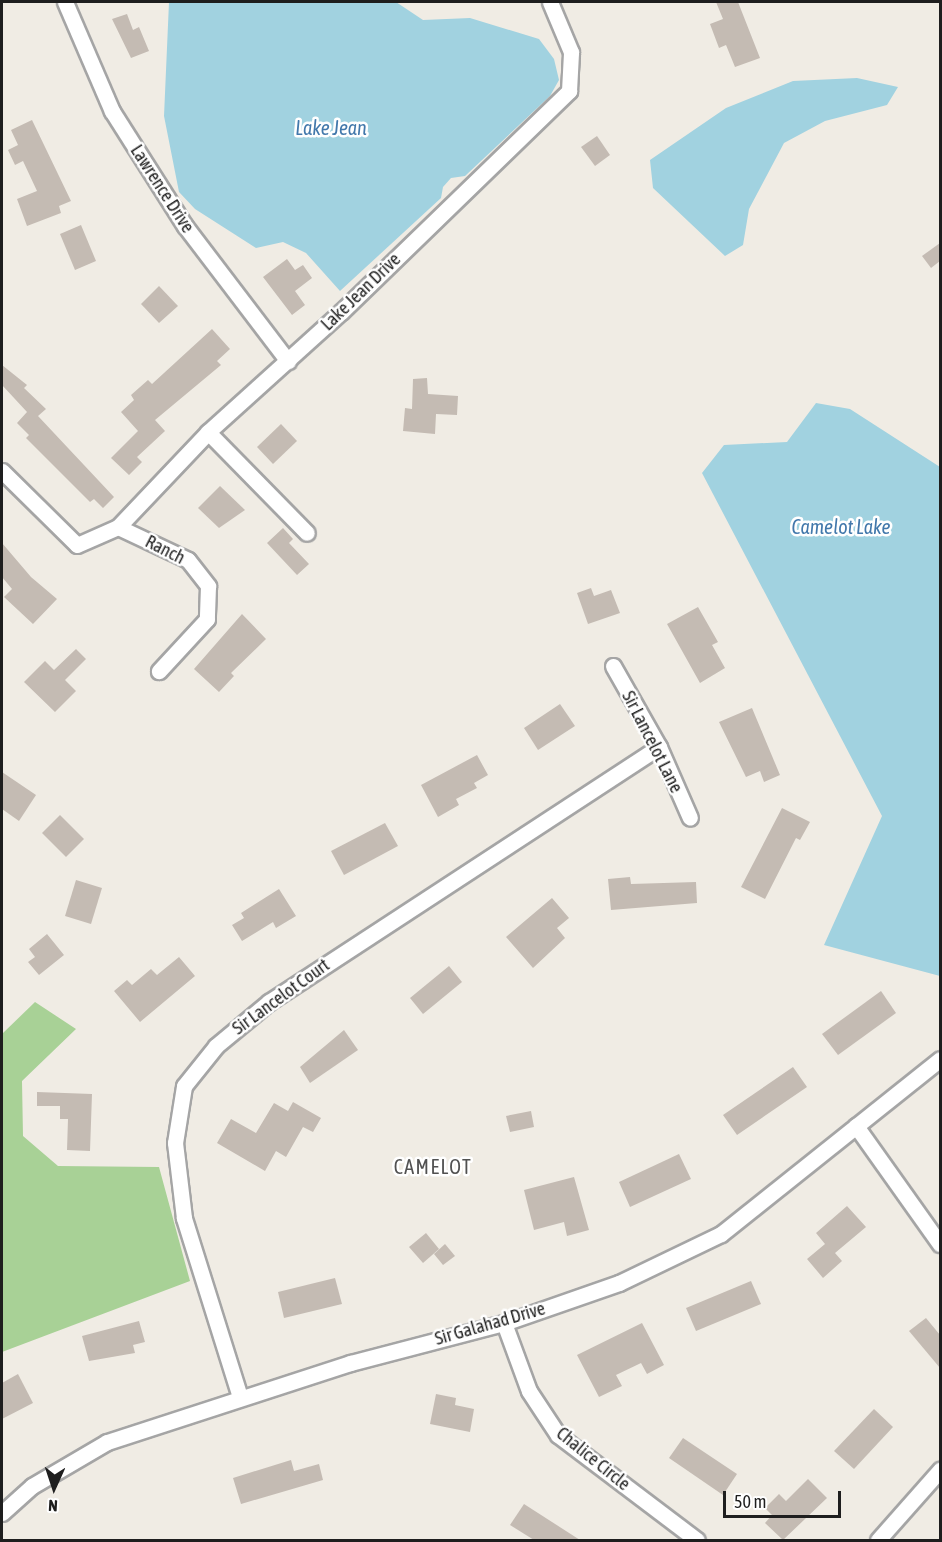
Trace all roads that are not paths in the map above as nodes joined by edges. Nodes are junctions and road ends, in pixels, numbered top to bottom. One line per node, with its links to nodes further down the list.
1 (65, 2): 3 (street, Lawrence Drive)
2 (550, 2): 3 (street, Lake Jean Drive)
3 (288, 361): 4 (street, Lake Jean Drive)
4 (208, 432): 6 (street, Lake Jean Drive); 7 (street)
5 (2, 471): 6 (street, Lake Jean Drive)
6 (118, 527): 9 (street, Ranch)
7 (307, 533)
8 (613, 666): 10 (street, Sir Lancelot Lane)
9 (159, 671)
10 (659, 747): 11 (street, Sir Lancelot Lane); 16 (street, Sir Lancelot Court)
11 (690, 818)
12 (940, 1059): 13 (street, Sir Galahad Drive)
13 (856, 1126): 14 (street); 15 (street, Sir Galahad Drive)
14 (940, 1244)
15 (504, 1323): 16 (street, Sir Galahad Drive); 19 (street, Chalice Circle)
16 (240, 1397): 18 (street, Sir Galahad Drive)
17 (940, 1470): 20 (street)
18 (2, 1513)
19 (697, 1540)
20 (878, 1540)

